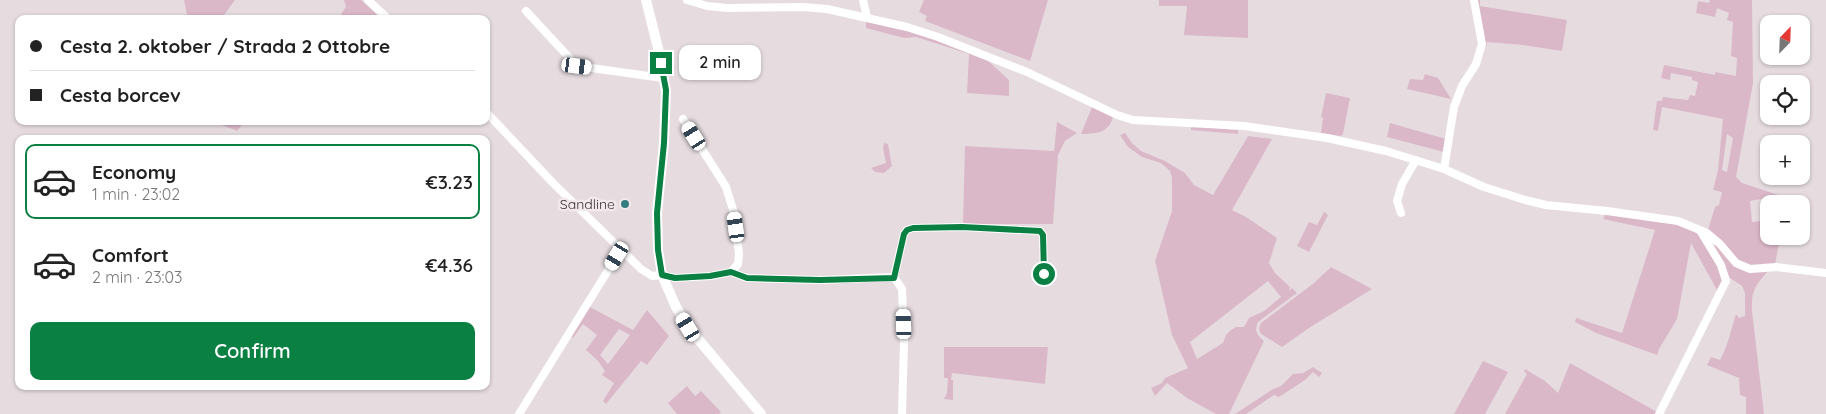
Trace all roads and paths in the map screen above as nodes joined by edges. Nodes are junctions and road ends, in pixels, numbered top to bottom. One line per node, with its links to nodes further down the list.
1 (368, 0): 7 (street)
2 (646, 0): 9 (street)
3 (687, 0): 8 (street)
4 (862, 0): 8 (street)
5 (1474, 0): 13 (street)
6 (526, 11): 9 (street)
7 (384, 15)
8 (867, 17): 12 (street)
9 (663, 78): 20 (street)
10 (490, 116): 16 (street)
11 (683, 119): 17 (street)
12 (1416, 160): 13 (street); 14 (street)
13 (1444, 169): 15 (street)
14 (1401, 213)
15 (1698, 229): 18 (street); 25 (street)
16 (618, 247): 20 (street); 22 (street)
17 (731, 272): 20 (street); 21 (street)
18 (1826, 273)
19 (1044, 274): 21 (street)
20 (662, 275): 23 (street)
21 (894, 278): 24 (street)
22 (519, 414)
23 (761, 414)
24 (902, 414)
25 (1659, 414)

